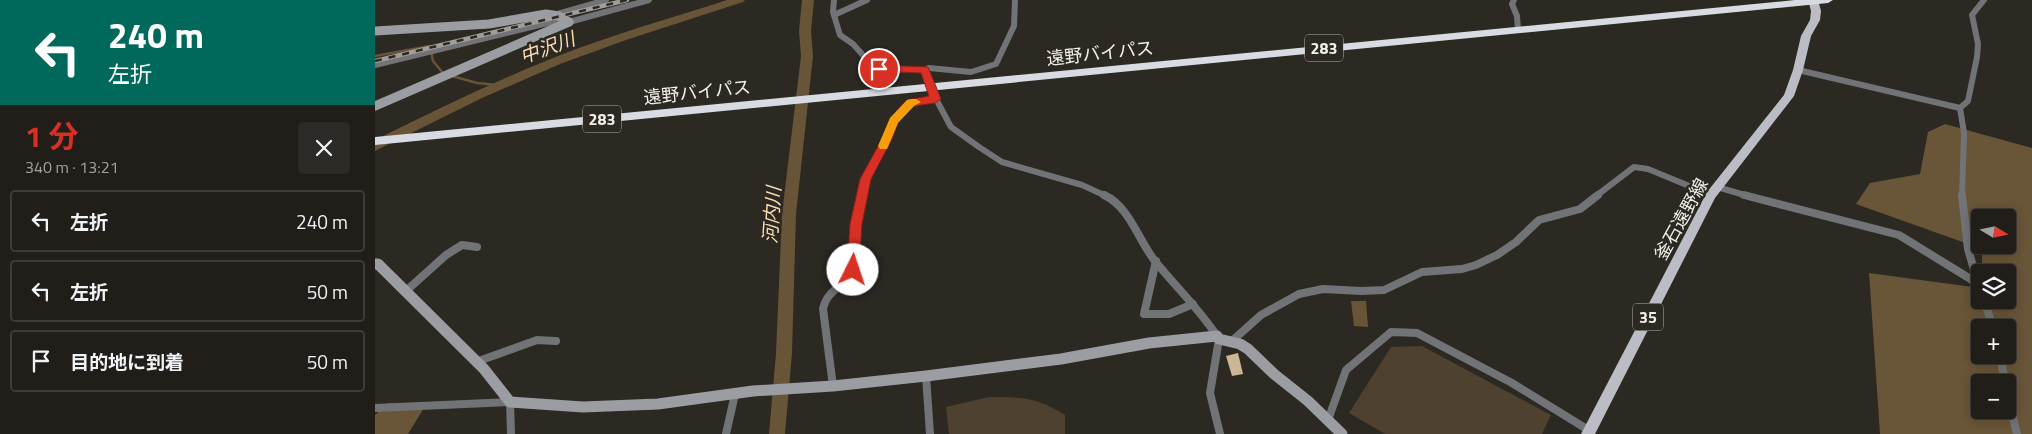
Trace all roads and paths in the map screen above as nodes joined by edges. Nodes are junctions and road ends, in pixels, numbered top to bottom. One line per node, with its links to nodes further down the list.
1 (606, 0): 11 (street)
2 (649, 0): 13 (street)
3 (834, 0): 12 (street)
4 (867, 0): 12 (street)
5 (1015, 0): 17 (street)
6 (1514, 0): 14 (street)
7 (1759, 0): 14 (highway, 遠野バイパス / 283)
8 (1828, 0): 10 (highway, 遠野バイパス / 283)
9 (1984, 0): 23 (street)
10 (1813, 1): 14 (highway, 遠野バイパス / 283); 18 (main road, 釜石遠野線 / 35)
11 (554, 15): 13 (street); 15 (street)
12 (833, 15): 17 (street)
13 (566, 20): 16 (street); 22 (street)
14 (1518, 27): 19 (highway, 遠野バイパス / 283)
15 (375, 31)
16 (375, 65)
17 (925, 70): 19 (street)
18 (1798, 70): 23 (street); 25 (main road, 釜石遠野線 / 35)
19 (931, 84): 20 (street); 21 (highway, 遠野バイパス / 283)
20 (935, 99): 27 (street); 38 (street)
21 (718, 105): 24 (highway, 遠野バイパス / 283); 24 (highway, 遠野バイパス / 283)
22 (375, 106)
23 (1960, 108): 29 (street)
24 (377, 137)
25 (1714, 191): 30 (street); 35 (street); 44 (main road, 釜石遠野線 / 35)
26 (477, 247): 31 (street)
27 (1156, 261): 32 (street); 32 (street)
28 (375, 264): 31 (street)
29 (1971, 265)
30 (1971, 282)
31 (405, 291): 36 (street)
32 (1193, 304): 33 (street)
33 (1218, 338): 35 (street); 37 (street); 48 (street)
34 (555, 341): 36 (street)
35 (1232, 341): 43 (street)
36 (476, 362): 40 (street)
37 (926, 376): 38 (street); 47 (street)
38 (828, 386): 39 (street)
39 (735, 394): 40 (street); 46 (street)
40 (510, 402): 41 (street); 45 (street)
41 (375, 408)
42 (2013, 419): 50 (street)
43 (1328, 420): 44 (street); 49 (street)
44 (1589, 432)
45 (511, 434)
46 (726, 434)
47 (930, 434)
48 (1220, 434)
49 (1341, 434)
50 (2017, 434)

